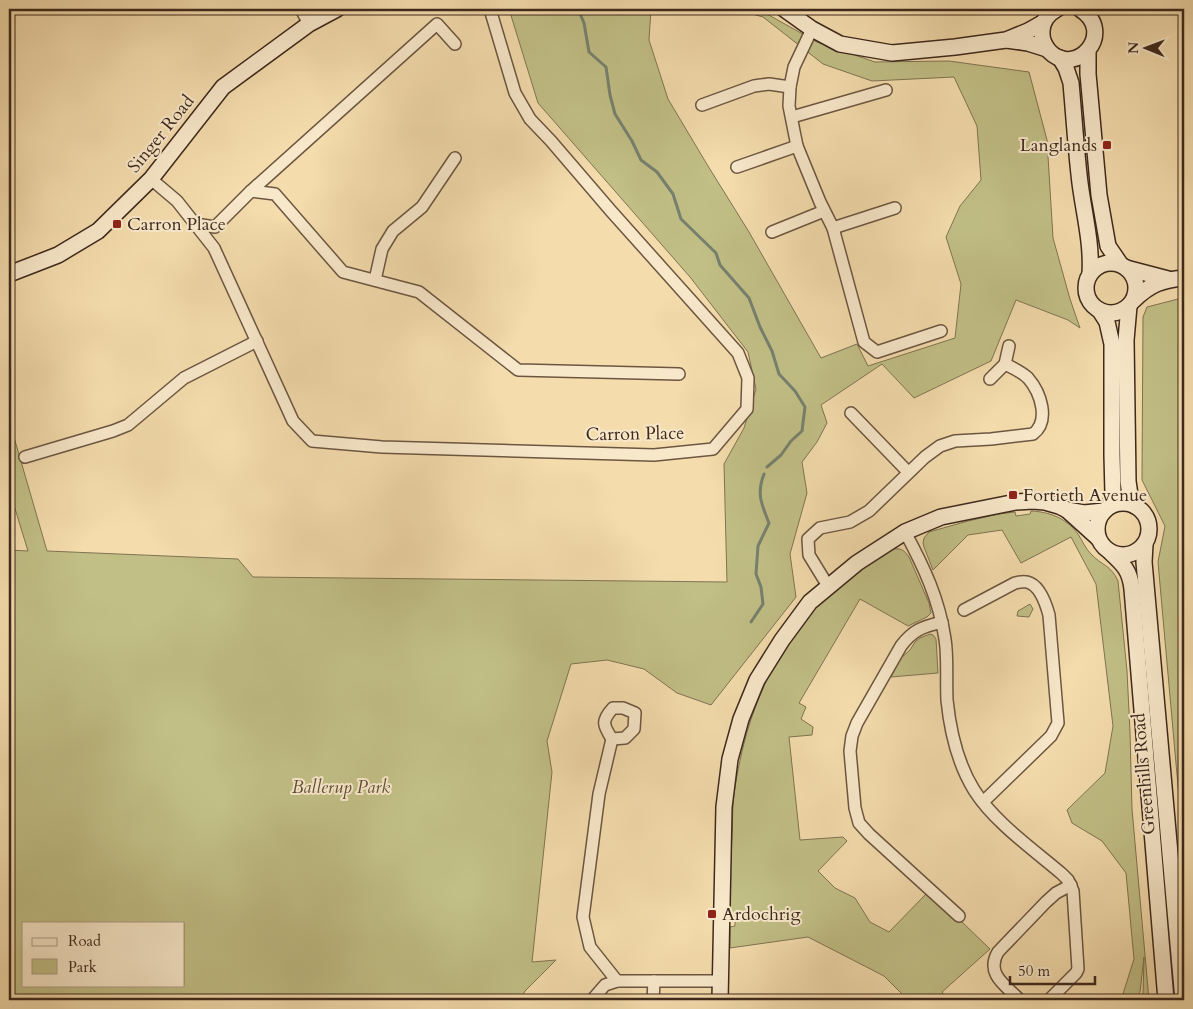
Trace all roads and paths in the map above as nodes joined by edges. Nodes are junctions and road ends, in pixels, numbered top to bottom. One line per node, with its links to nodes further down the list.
1 (300, 9): 7 (street)
2 (337, 9): 7 (street, Singer Road)
3 (490, 9): 37 (street, Carron Place)
4 (784, 9): 8 (street)
5 (1080, 9): 12 (street)
6 (1050, 13): 9 (street); 11 (street)
7 (310, 24): 21 (street, Singer Road)
8 (812, 28): 9 (street); 14 (street)
9 (1006, 40): 11 (street)
10 (455, 44): 22 (street)
11 (1047, 49): 13 (street)
12 (1088, 51): 13 (street); 28 (street)
13 (1060, 58): 30 (street)
14 (790, 87): 16 (street); 17 (street)
15 (886, 90): 17 (street)
16 (702, 106)
17 (792, 117): 18 (street)
18 (797, 146): 20 (street); 24 (street)
19 (455, 158): 33 (street)
20 (737, 167)
21 (151, 179): 25 (street, Carron Place); 29 (street, Singer Road)
22 (251, 191): 25 (street); 33 (street)
23 (895, 208): 26 (street)
24 (824, 211): 26 (street); 27 (street)
25 (195, 224): 37 (street, Carron Place)
26 (832, 228): 36 (street)
27 (772, 232)
28 (1124, 266): 30 (street); 32 (street); 34 (street)
29 (9, 274)
30 (1090, 274): 35 (street)
31 (1184, 278): 32 (street)
32 (1168, 279): 34 (street)
33 (375, 280): 40 (street)
34 (1131, 303): 35 (street); 45 (street)
35 (1100, 310): 46 (street)
36 (941, 331)
37 (257, 340): 43 (street)
38 (1009, 346): 39 (street)
39 (1005, 364): 41 (street); 44 (street)
40 (679, 374)
41 (990, 378)
42 (851, 414): 44 (street)
43 (25, 457)
44 (908, 472): 52 (street)
45 (1135, 506): 46 (street); 50 (street)
46 (1107, 508): 47 (street); 49 (street)
47 (1067, 510): 48 (street); 49 (street)
48 (905, 532): 52 (street); 54 (street)
49 (1098, 538): 51 (street)
50 (1145, 544): 51 (street); 68 (street, Greenhills Road)
51 (1111, 553): 67 (street, Greenhills Road)
52 (828, 586): 61 (street)
53 (964, 610): 56 (street)
54 (942, 622): 56 (street); 58 (street)
55 (612, 739): 59 (street)
56 (983, 802): 57 (street)
57 (1071, 885): 65 (street); 66 (street)
58 (959, 916)
59 (617, 981): 60 (street); 62 (street)
60 (654, 981): 61 (street); 63 (street)
61 (720, 981): 64 (street)
62 (592, 1000)
63 (653, 1000)
64 (720, 1000)
65 (1020, 1000)
66 (1049, 1000)
67 (1166, 1000)
68 (1183, 1000)

